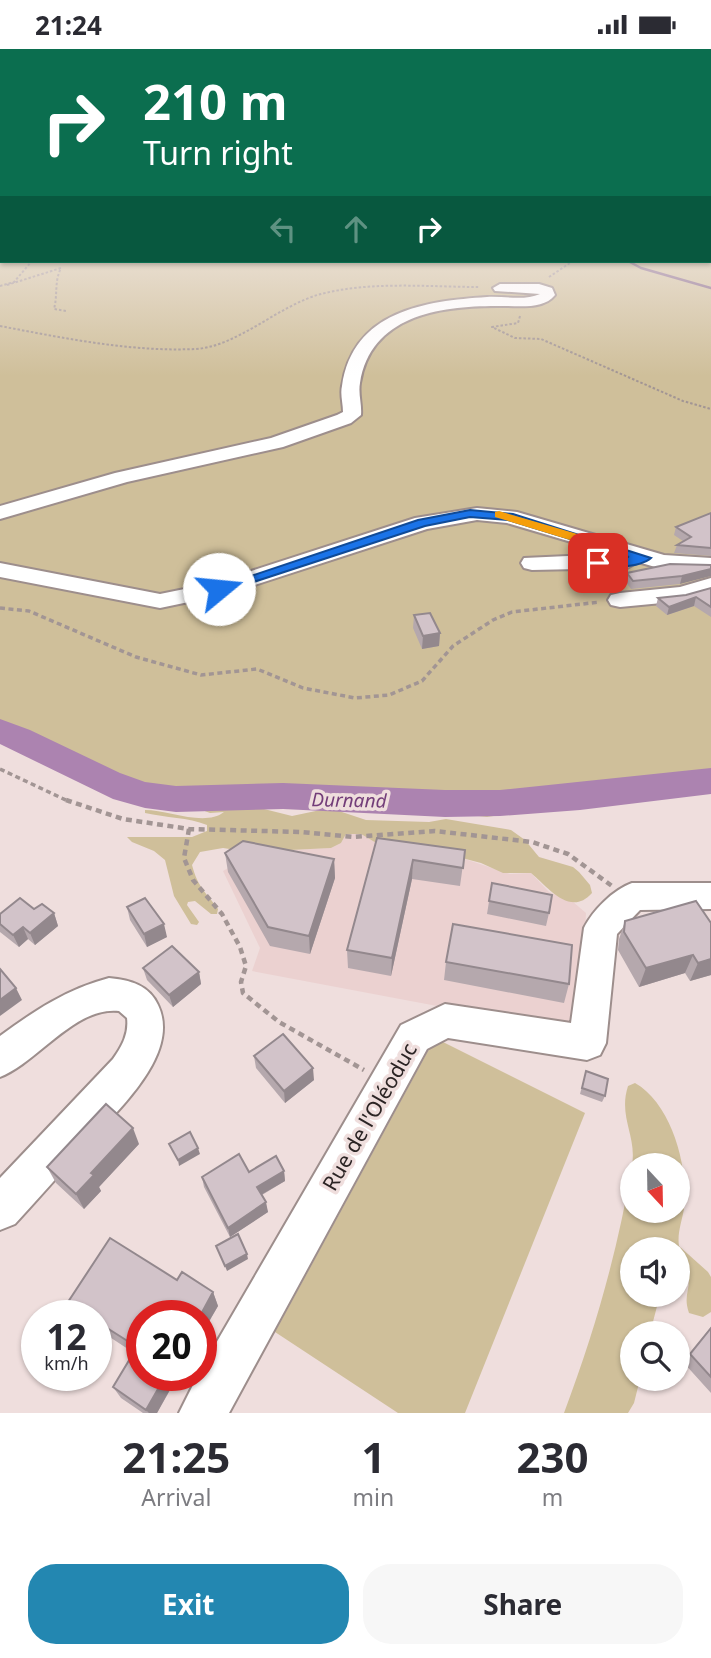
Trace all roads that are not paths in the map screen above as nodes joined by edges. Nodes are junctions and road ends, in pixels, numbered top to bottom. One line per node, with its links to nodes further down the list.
1 (500, 288): 2 (street)
2 (0, 513)
3 (645, 558): 4 (street); 5 (street); 6 (street)
4 (531, 563)
5 (711, 565)
6 (0, 570)
7 (711, 585): 8 (street)
8 (620, 600)
9 (711, 895): 12 (street, Rue de l'Oléoduc)
10 (0, 1059): 11 (street)
11 (0, 1209)
12 (203, 1413)

